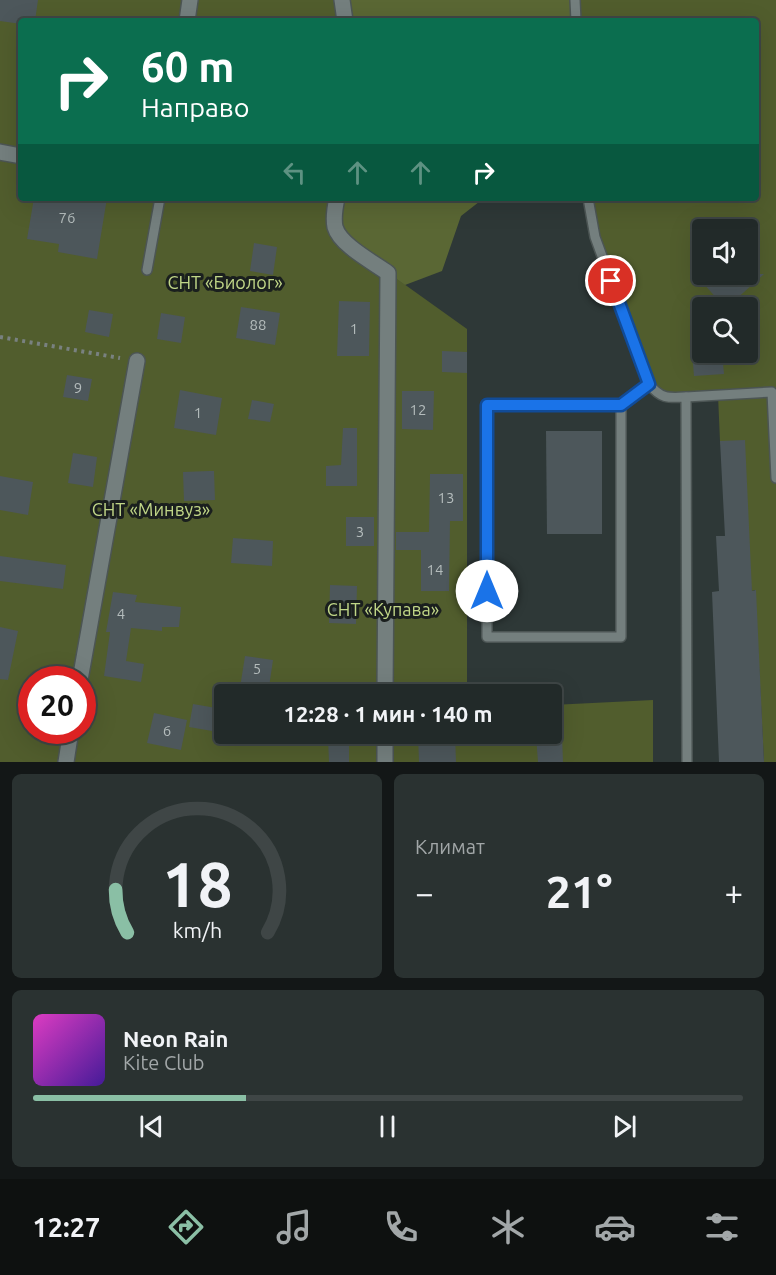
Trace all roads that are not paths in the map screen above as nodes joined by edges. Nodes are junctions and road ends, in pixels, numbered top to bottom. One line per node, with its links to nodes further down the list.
1 (190, 0): 4 (street)
2 (342, 0): 5 (street)
3 (575, 0): 6 (lane)
4 (187, 18)
5 (345, 18)
6 (576, 18)
7 (0, 152): 8 (street)
8 (18, 155)
9 (159, 201): 12 (lane)
10 (336, 201): 19 (street)
11 (589, 201): 14 (lane)
12 (147, 270)
13 (137, 361): 18 (street)
14 (649, 384): 15 (lane); 16 (lane)
15 (686, 397): 17 (lane); 24 (lane)
16 (621, 405): 16 (lane)
17 (776, 478)
18 (83, 666)
19 (385, 684)
20 (69, 744): 22 (street)
21 (385, 744): 23 (street)
22 (66, 762)
23 (385, 762)
24 (687, 762)

